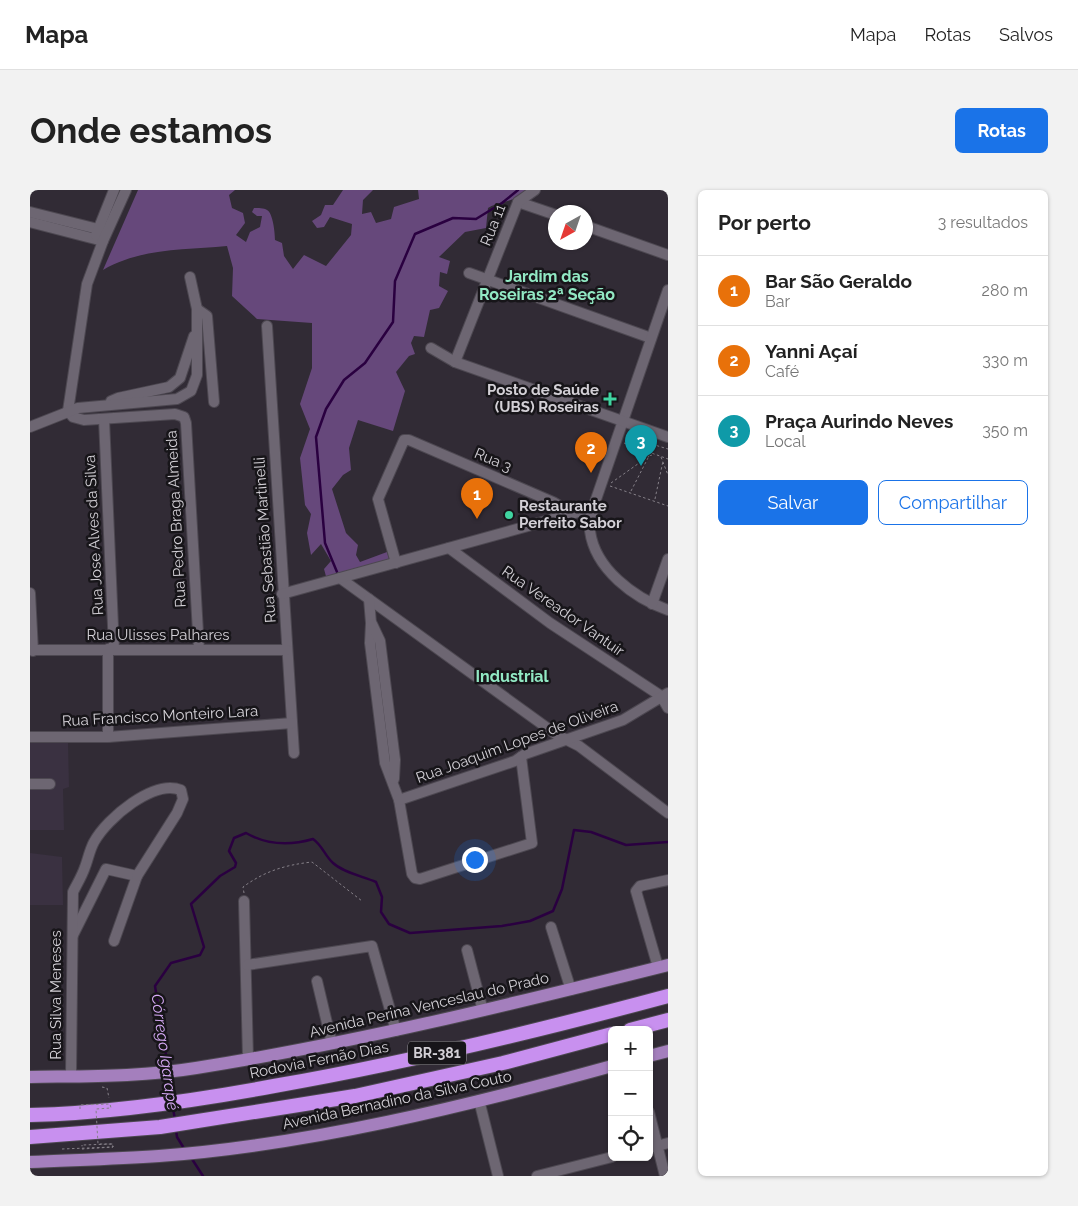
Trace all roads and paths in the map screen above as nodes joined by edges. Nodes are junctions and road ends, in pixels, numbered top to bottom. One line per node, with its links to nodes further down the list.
1 (114, 190): 9 (street)
2 (126, 190): 9 (street)
3 (535, 190): 4 (street, Rua 11)
4 (518, 202): 6 (street); 13 (street, Rua 11)
5 (30, 212): 9 (street)
6 (548, 212)
7 (30, 222): 9 (street)
8 (593, 228): 10 (street)
9 (98, 236): 23 (street)
10 (668, 255)
11 (469, 273): 13 (street)
12 (190, 277): 15 (street)
13 (487, 280): 18 (street); 20 (street, Rua 11)
14 (668, 290): 18 (street)
15 (197, 308): 17 (street); 21 (street)
16 (267, 326): 49 (street, Rua Sebastião Martinelli)
17 (197, 329): 22 (street); 22 (street)
18 (651, 338): 25 (street)
19 (431, 348): 20 (street)
20 (455, 362): 25 (street)
21 (214, 402)
22 (104, 406): 23 (street)
23 (68, 411): 24 (street); 26 (street)
24 (104, 419): 53 (street, Rua Jose Alves da Silva); 55 (street, Rua Pedro Braga Almeida)
25 (622, 421): 27 (street); 42 (street)
26 (30, 427)
27 (668, 437)
28 (623, 443): 29 (path); 30 (path); 31 (path)
29 (621, 447)
30 (668, 449)
31 (653, 454): 32 (path); 33 (path)
32 (649, 456): 38 (path); 39 (path)
33 (661, 457): 34 (path); 35 (path)
34 (668, 459)
35 (663, 461): 36 (path); 40 (path)
36 (668, 475)
37 (611, 478): 38 (path)
38 (608, 485): 39 (path)
39 (631, 492): 40 (path)
40 (654, 501): 41 (path)
41 (668, 506)
42 (593, 508): 43 (street); 51 (street)
43 (564, 516): 44 (street); 46 (street, Rua 3)
44 (449, 548): 46 (street); 57 (street, Rua Vereador Vantuir)
45 (668, 559): 51 (street)
46 (396, 563): 47 (street)
47 (340, 578): 49 (street); 50 (street)
48 (30, 593): 54 (street)
49 (282, 594): 56 (street, Rua Sebastião Martinelli)
50 (369, 599): 62 (street); 67 (street)
51 (652, 604): 52 (street)
52 (668, 610)
53 (111, 649): 54 (street, Rua Ulisses Palhares); 55 (street, Rua Ulisses Palhares); 61 (street, Rua Jose Alves da Silva)
54 (32, 650)
55 (199, 650): 56 (street, Rua Ulisses Palhares)
56 (287, 650): 59 (street, Rua Sebastião Martinelli)
57 (664, 694): 58 (street); 62 (street, Rua Joaquim Lopes de Oliveira)
58 (668, 708)
59 (292, 723): 61 (street, Rua Francisco Monteiro Lara); 63 (street, Rua Sebastião Martinelli)
60 (30, 737): 61 (street, Rua Francisco Monteiro Lara)
61 (108, 737)
62 (568, 740): 64 (street, Rua Joaquim Lopes de Oliveira); 68 (street)
63 (294, 753)
64 (521, 757): 67 (street, Rua Joaquim Lopes de Oliveira); 67 (street)
65 (30, 784): 66 (street)
66 (50, 784)
67 (399, 800)
68 (668, 813)
69 (137, 876): 74 (street); 74 (street, Rua Silva Meneses); 75 (street)
70 (668, 880): 78 (street)
71 (244, 901): 72 (path); 77 (street)
72 (362, 901)
73 (551, 927): 80 (street)
74 (71, 938): 92 (street, Rua Silva Meneses)
75 (114, 941)
76 (468, 950): 82 (street)
77 (247, 965): 85 (street); 90 (street)
78 (663, 966): 80 (main road, Avenida Perina Venceslau do Prado)
79 (317, 981): 87 (street)
80 (570, 990): 82 (main road, Avenida Perina Venceslau do Prado)
81 (668, 996): 96 (highway, Rodovia Fernão Dias / BR-381)
82 (483, 1012): 85 (main road, Avenida Perina Venceslau do Prado)
83 (668, 1020): 84 (highway)
84 (645, 1026)
85 (396, 1031): 87 (main road, Avenida Perina Venceslau do Prado)
86 (608, 1035): 98 (highway, BR-381)
87 (332, 1044): 90 (main road, Avenida Perina Venceslau do Prado)
88 (668, 1052): 89 (main road)
89 (653, 1055)
90 (248, 1058): 92 (main road, Avenida Perina Venceslau do Prado)
91 (608, 1067): 95 (main road, Avenida Bernadino da Silva Couto)
92 (71, 1076): 93 (main road, Avenida Perina Venceslau do Prado)
93 (30, 1077)
94 (97, 1086): 100 (path, bridge)
95 (479, 1100): 102 (main road, Avenida Bernadino da Silva Couto); 103 (street)
96 (30, 1115)
97 (650, 1116): 99 (street)
98 (30, 1137)
99 (658, 1146): 105 (street)
100 (81, 1148)
101 (608, 1158): 104 (street)
102 (30, 1162)
103 (498, 1176)
104 (536, 1176)
105 (665, 1176)

